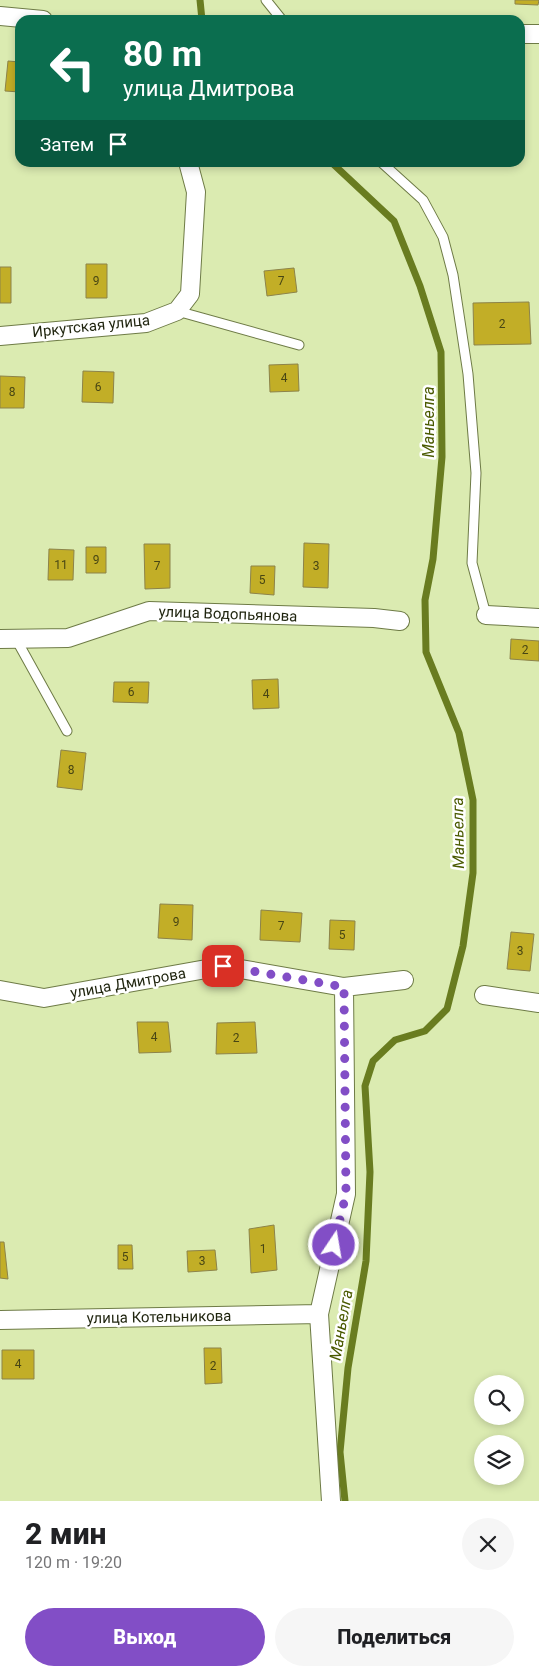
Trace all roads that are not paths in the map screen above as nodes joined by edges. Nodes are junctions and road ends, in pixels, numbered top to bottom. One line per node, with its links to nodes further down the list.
1 (266, 0): 2 (lane)
2 (278, 15)
3 (0, 16): 4 (street)
4 (15, 17)
5 (525, 34): 6 (street)
6 (539, 34)
7 (189, 167): 9 (street)
8 (387, 167): 12 (lane)
9 (177, 311): 10 (street, Иркутская улица); 11 (lane)
10 (0, 336)
11 (299, 345)
12 (486, 615): 13 (street)
13 (539, 618)
14 (400, 621): 15 (street, улица Водопьянова)
15 (8, 639): 16 (lane)
16 (67, 731)
17 (404, 980): 18 (street, улица Дмитрова)
18 (344, 987): 19 (street, улица Дмитрова); 22 (street)
19 (0, 990)
20 (484, 995): 21 (street)
21 (539, 1003)
22 (319, 1314): 23 (street, улица Котельникова); 24 (street)
23 (0, 1320)
24 (331, 1501)

